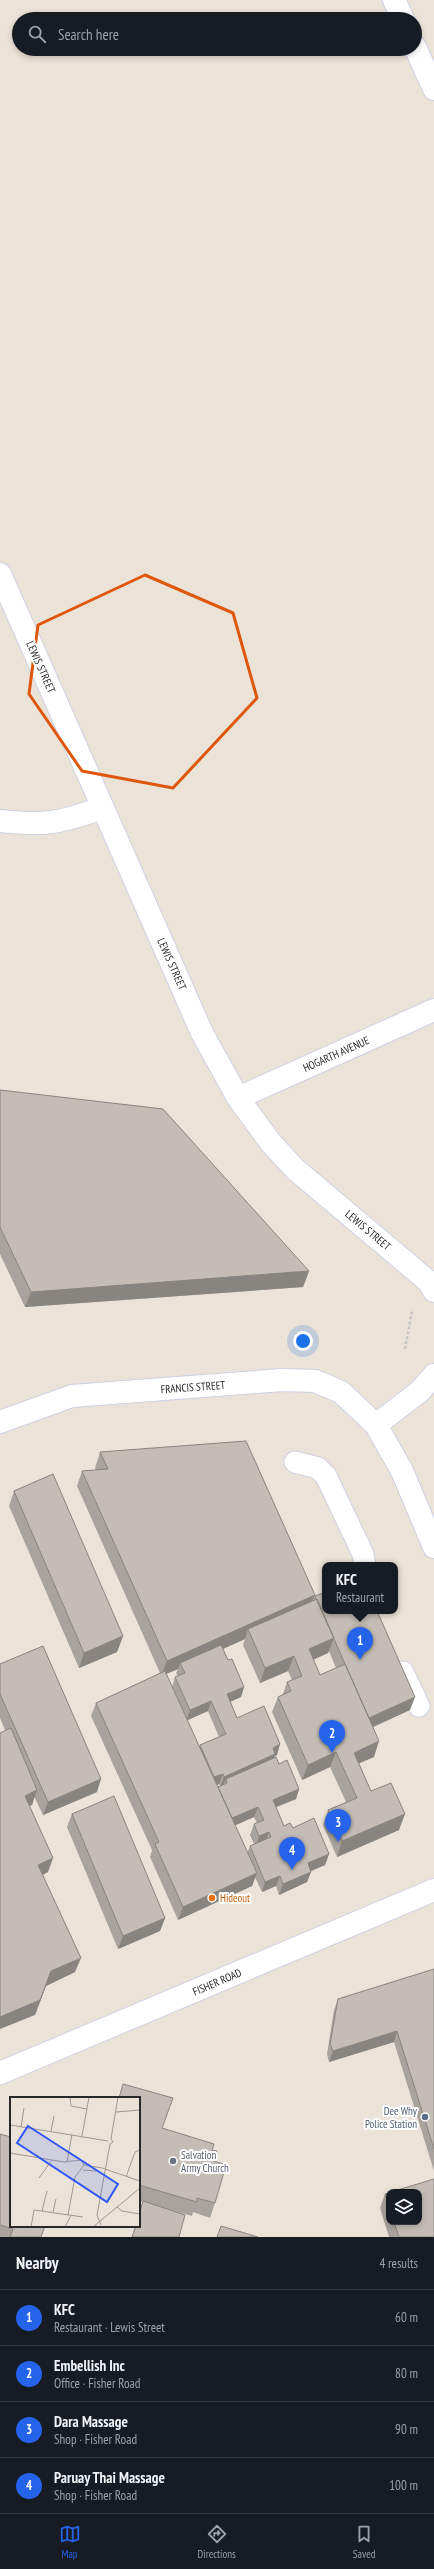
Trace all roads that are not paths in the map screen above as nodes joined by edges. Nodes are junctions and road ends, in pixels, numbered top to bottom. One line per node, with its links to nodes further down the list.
1 (394, 0): 2 (street)
2 (399, 12)
3 (419, 56): 4 (street)
4 (434, 89)
5 (0, 574): 6 (street, LEWIS STREET)
6 (102, 808): 7 (street); 9 (street, LEWIS STREET)
7 (0, 821)
8 (434, 1010): 9 (street, HOGARTH AVENUE)
9 (238, 1098): 10 (street, LEWIS STREET)
10 (434, 1291)
11 (434, 1376): 13 (street)
12 (0, 1422): 13 (street, FRANCIS STREET)
13 (376, 1425): 15 (street)
14 (295, 1462): 16 (lane)
15 (434, 1547)
16 (364, 1562)
17 (394, 1652): 18 (lane)
18 (419, 1706)
19 (434, 1890): 20 (street, FISHER ROAD)
20 (0, 2073)

